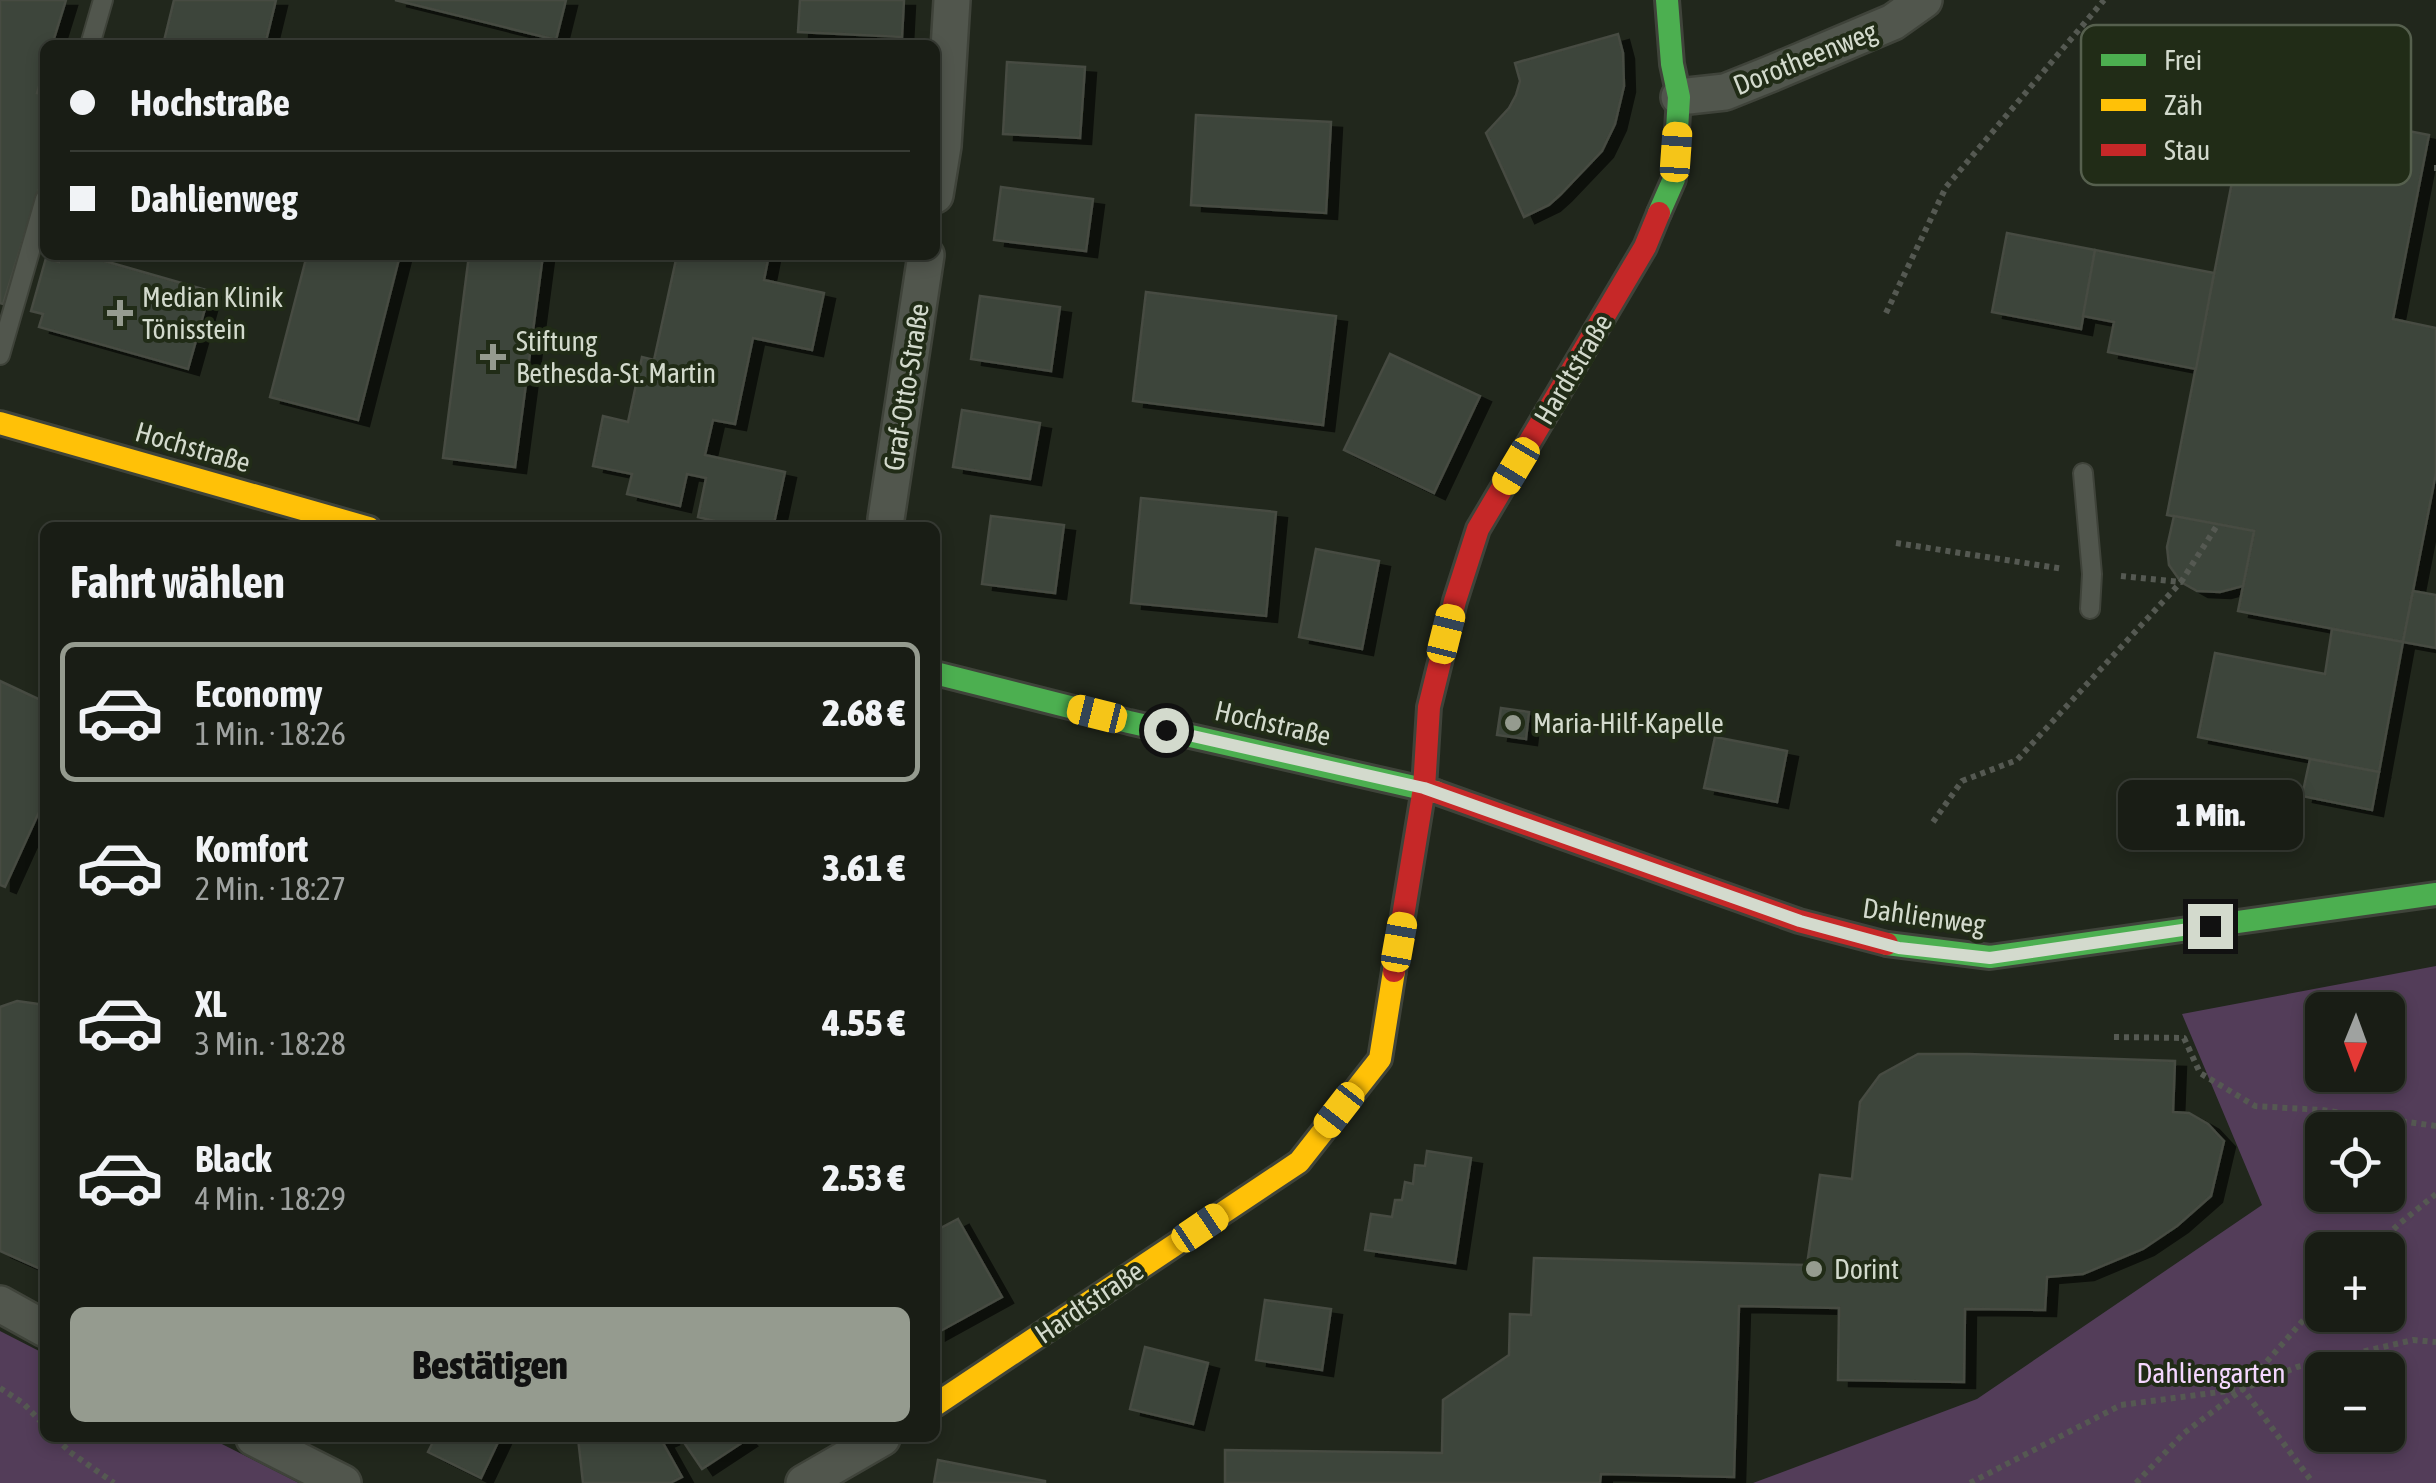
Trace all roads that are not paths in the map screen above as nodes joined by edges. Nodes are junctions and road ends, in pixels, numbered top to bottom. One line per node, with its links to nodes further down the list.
1 (103, 0): 5 (lane)
2 (952, 0): 7 (street)
3 (1667, 0): 6 (street, Hardtstraße)
4 (1924, 0): 6 (street, Dorotheenweg)
5 (91, 40)
6 (1680, 97): 17 (street, Hardtstraße)
7 (940, 160)
8 (40, 217): 10 (lane)
9 (925, 260): 13 (street, Graf-Otto-Straße)
10 (0, 354)
11 (0, 424): 14 (street, Hochstraße)
12 (2083, 472): 15 (lane)
13 (886, 518)
14 (348, 522)
15 (2090, 609)
16 (940, 674): 17 (street, Hochstraße)
17 (1424, 788): 18 (street, Dahlienweg); 21 (street, Hardtstraße)
18 (2433, 889)
19 (0, 1304): 20 (street)
20 (40, 1326)
21 (940, 1402)
22 (262, 1442): 24 (street)
23 (875, 1442): 25 (street)
24 (343, 1483)
25 (804, 1483)

